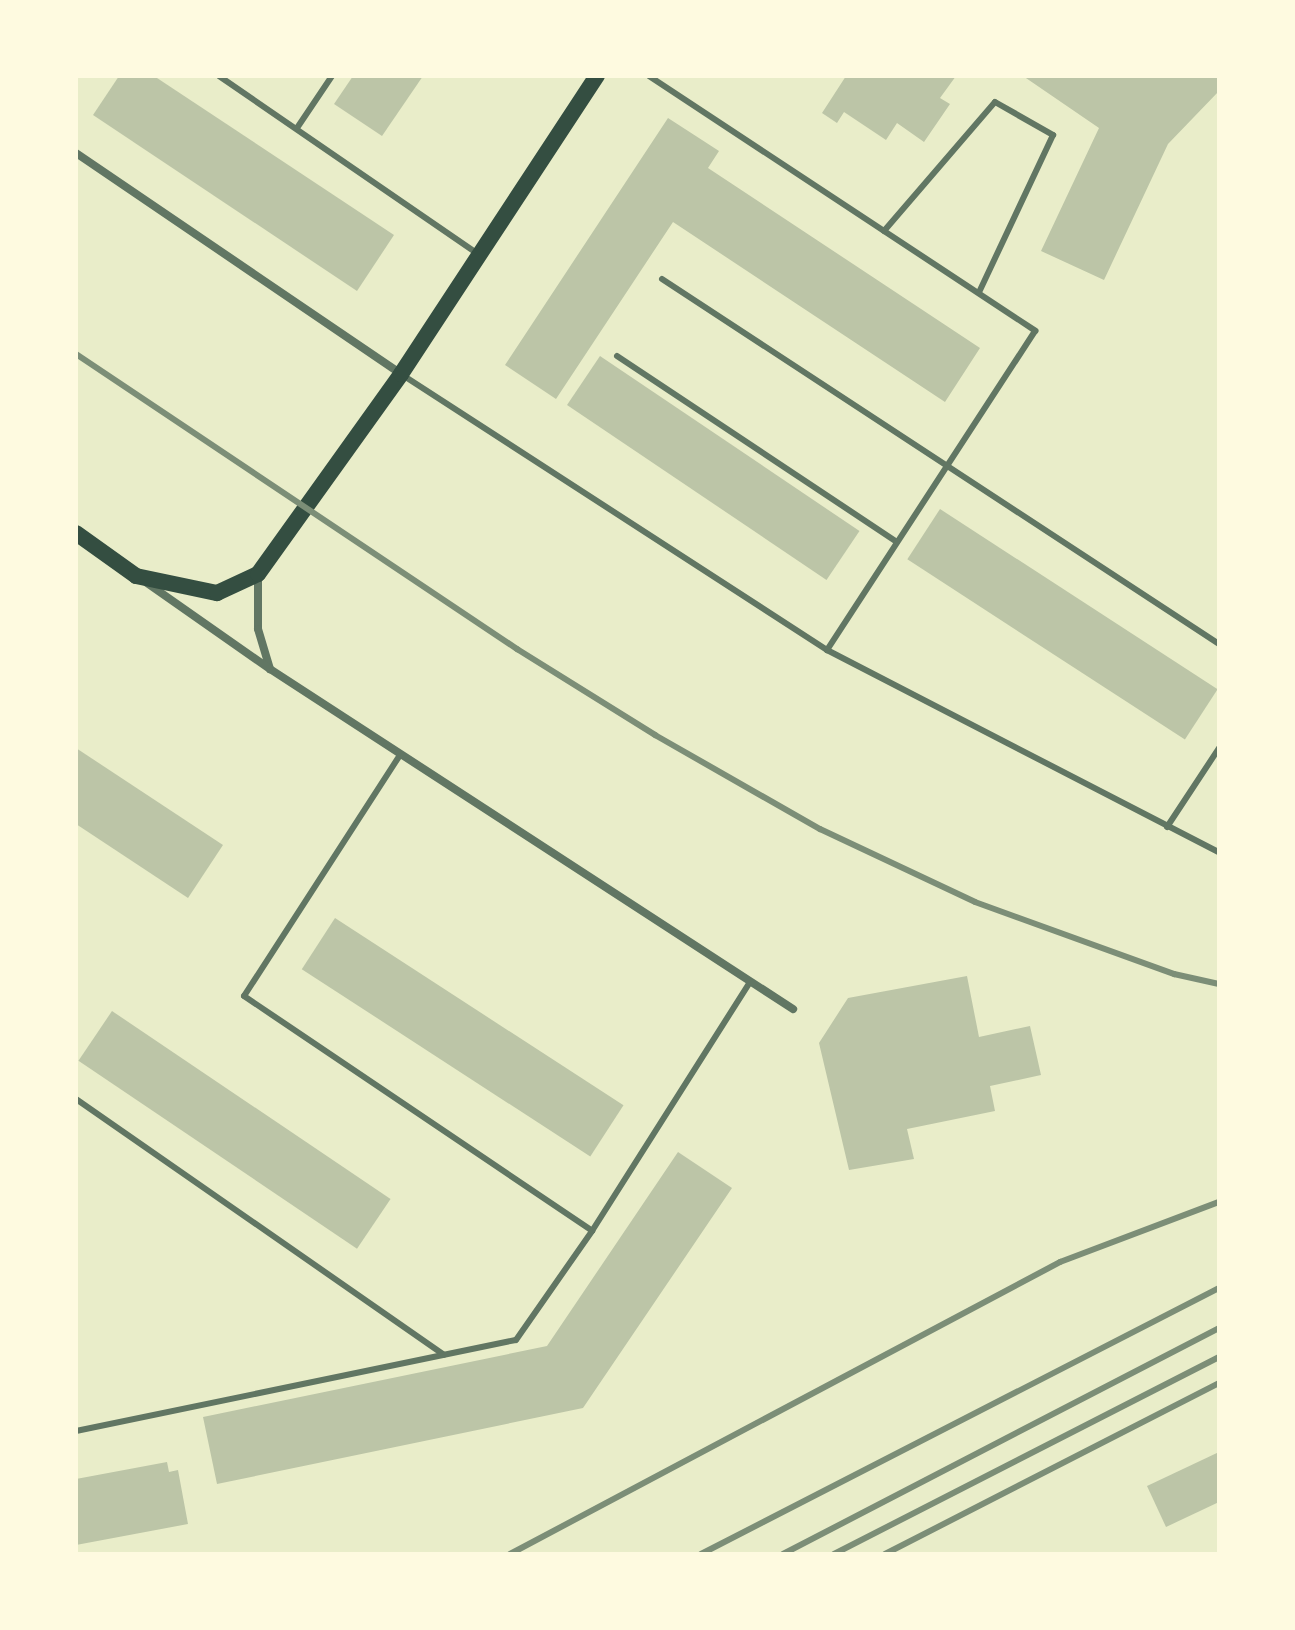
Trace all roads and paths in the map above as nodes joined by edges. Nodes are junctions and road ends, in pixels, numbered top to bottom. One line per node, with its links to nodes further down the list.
1 (219, 76): 5 (lane)
2 (332, 76): 5 (lane)
3 (597, 76): 8 (main road)
4 (649, 76): 7 (lane)
5 (297, 128): 8 (lane)
6 (76, 153): 12 (street)
7 (884, 231): 10 (lane); 10 (lane)
8 (478, 253): 12 (main road)
9 (662, 279): 13 (lane)
10 (979, 292): 13 (lane)
11 (617, 356): 15 (lane)
12 (401, 374): 16 (main road); 19 (lane)
13 (948, 463): 15 (lane); 18 (lane)
14 (76, 533): 17 (main road)
15 (897, 542): 19 (lane)
16 (258, 574): 17 (main road); 20 (street)
17 (136, 576): 20 (street)
18 (1219, 644)
19 (827, 650): 23 (lane)
20 (270, 669): 22 (street)
21 (1219, 748): 23 (lane)
22 (400, 755): 25 (street); 28 (lane)
23 (1167, 827): 24 (lane)
24 (1219, 852)
25 (749, 984): 26 (street); 28 (lane)
26 (793, 1009)
27 (76, 1099): 29 (lane)
28 (592, 1231): 29 (lane)
29 (444, 1355): 30 (lane)
30 (76, 1431)

